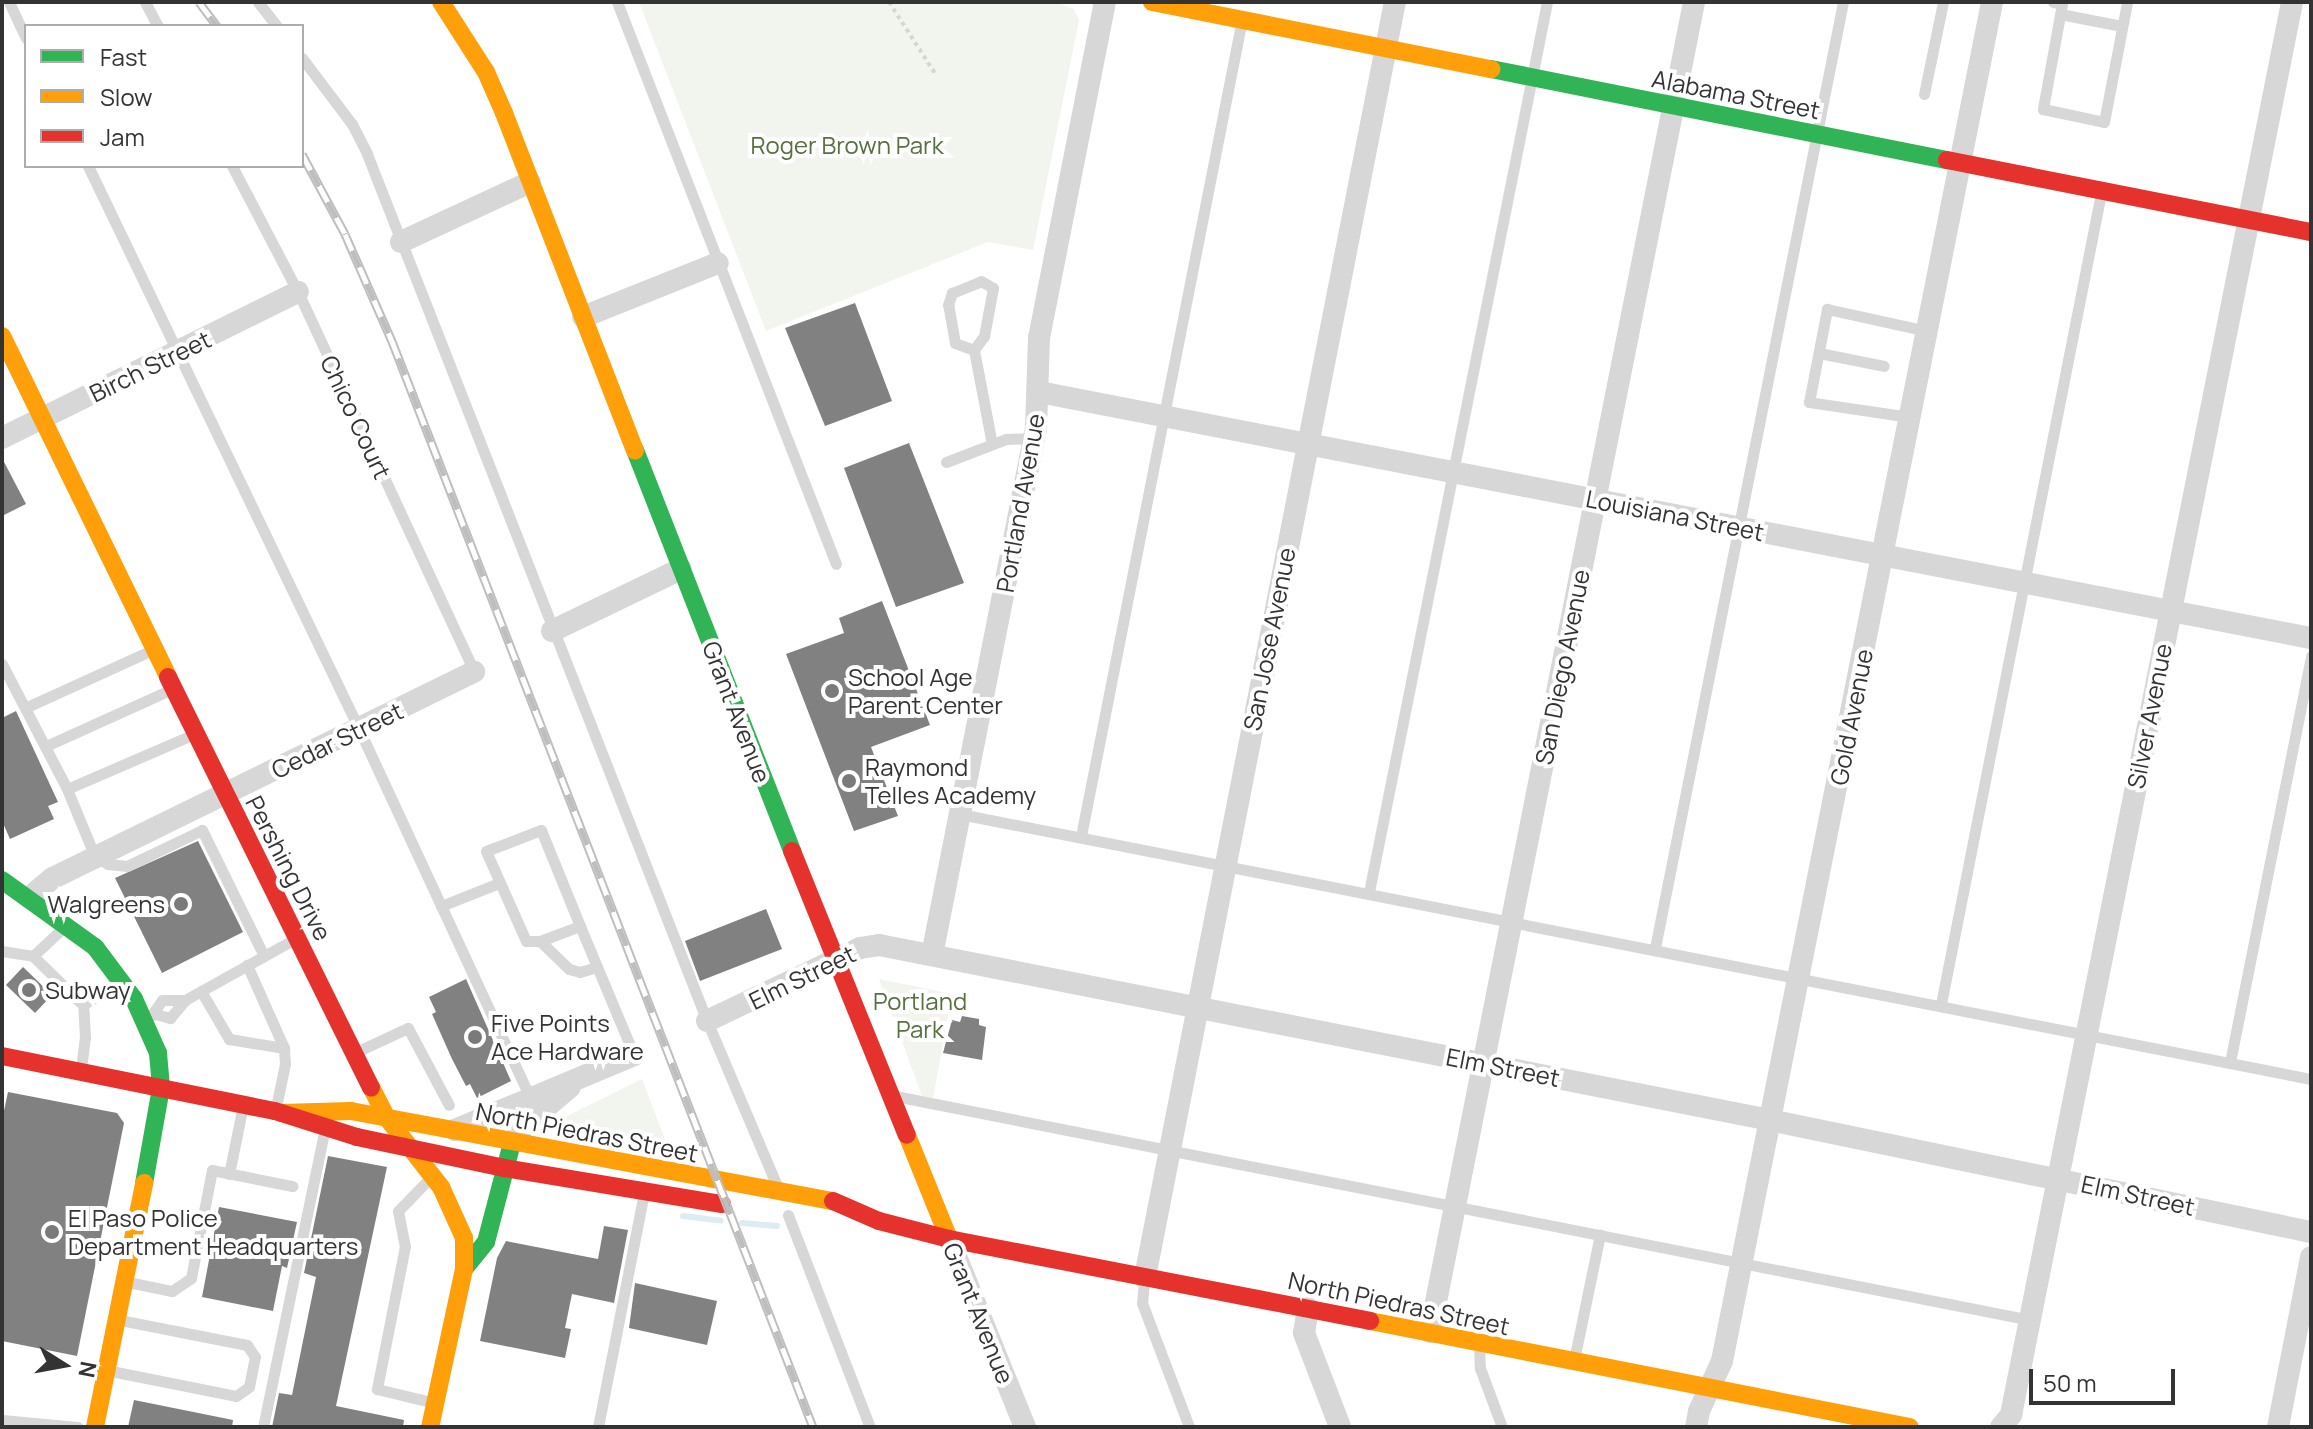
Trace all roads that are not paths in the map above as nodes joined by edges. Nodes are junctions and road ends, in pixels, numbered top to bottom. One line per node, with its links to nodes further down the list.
1 (9, 2): 21 (lane)
2 (145, 2): 18 (lane)
3 (258, 2): 19 (lane)
4 (441, 2): 31 (main road, Grant Avenue)
5 (617, 2): 36 (lane)
6 (1105, 2): 45 (street, Portland Avenue)
7 (1152, 2): 17 (main road, Alabama Street)
8 (1395, 2): 22 (street, San Jose Avenue)
9 (1547, 2): 24 (lane)
10 (1694, 2): 26 (street, San Diego Avenue)
11 (1843, 2): 27 (lane)
12 (1943, 2): 25 (lane)
13 (1992, 2): 28 (street, Gold Avenue)
14 (2127, 2): 20 (lane)
15 (2292, 2): 33 (street, Silver Avenue)
16 (2059, 5): 20 (lane); 20 (lane)
17 (1242, 20): 22 (main road, Alabama Street); 46 (lane)
18 (157, 24)
19 (275, 24)
20 (2122, 26)
21 (24, 34)
22 (1386, 48): 24 (main road, Alabama Street); 52 (street, San Jose Avenue)
23 (304, 61): 35 (lane)
24 (1532, 77): 26 (main road, Alabama Street); 54 (lane)
25 (1924, 94)
26 (1674, 106): 27 (main road, Alabama Street); 55 (street, San Diego Avenue)
27 (1817, 134): 28 (main road, Alabama Street); 56 (lane)
28 (1960, 162): 32 (main road, Alabama Street); 39 (street, Gold Avenue)
29 (89, 168): 42 (lane)
30 (233, 168): 37 (lane, Chico Court)
31 (530, 182): 35 (street); 38 (main road, Grant Avenue)
32 (2101, 190): 33 (main road, Alabama Street); 60 (lane)
33 (2247, 219): 34 (main road, Alabama Street); 61 (street, Silver Avenue)
34 (2311, 232)
35 (401, 242): 62 (lane)
36 (718, 263): 38 (street); 58 (lane)
37 (298, 292): 42 (street, Birch Street); 67 (lane, Chico Court)
38 (583, 317): 59 (main road, Grant Avenue)
39 (1927, 331): 43 (lane); 47 (street, Gold Avenue)
40 (2, 336): 48 (main road, Pershing Drive)
41 (974, 350): 41 (lane); 51 (lane)
42 (178, 353): 48 (street, Birch Street); 70 (lane)
43 (1819, 353): 44 (lane); 47 (lane)
44 (1884, 366)
45 (1039, 392): 46 (street, Louisiana Street); 50 (street, Portland Avenue)
46 (1163, 416): 52 (street, Louisiana Street); 77 (lane)
47 (1910, 417): 57 (street, Gold Avenue)
48 (42, 419): 49 (street, Birch Street); 64 (main road, Pershing Drive)
49 (2, 438)
50 (1034, 438): 51 (lane); 75 (street, Portland Avenue)
51 (992, 444): 53 (lane)
52 (1307, 444): 54 (street, Louisiana Street); 79 (street, San Jose Avenue)
53 (946, 462)
54 (1453, 472): 55 (street, Louisiana Street); 82 (lane)
55 (1595, 499): 56 (street, Louisiana Street); 85 (street, San Diego Avenue)
56 (1739, 527): 57 (street, Louisiana Street); 90 (lane)
57 (1883, 555): 60 (street, Louisiana Street); 98 (street, Gold Avenue)
58 (836, 564)
59 (681, 569): 62 (street); 95 (main road, Grant Avenue)
60 (2025, 582): 61 (street, Louisiana Street); 101 (lane)
61 (2170, 610): 63 (street, Louisiana Street); 106 (street, Silver Avenue)
62 (552, 631): 105 (lane)
63 (2311, 638)
64 (155, 649): 68 (main road, Pershing Drive); 69 (lane)
65 (2311, 656): 111 (lane)
66 (3, 670): 69 (lane)
67 (474, 672): 70 (street, Cedar Street)
68 (174, 688): 71 (main road, Pershing Drive); 72 (lane)
69 (27, 707): 72 (lane)
70 (359, 729): 74 (street, Cedar Street); 84 (lane)
71 (195, 733): 73 (lane); 74 (main road, Pershing Drive)
72 (46, 746): 73 (lane)
73 (67, 789): 78 (lane)
74 (225, 795): 76 (street, Cedar Street); 88 (main road, Pershing Drive)
75 (960, 814): 77 (lane); 92 (street, Portland Avenue)
76 (197, 821): 78 (street, Cedar Street); 94 (lane)
77 (1081, 836): 79 (lane)
78 (95, 857): 83 (street, Cedar Street)
79 (1225, 864): 82 (lane); 103 (street, San Jose Avenue)
80 (499, 883): 84 (lane); 87 (lane); 89 (lane)
81 (3, 885): 83 (main road)
82 (1369, 892): 85 (lane)
83 (30, 897): 86 (main road)
84 (441, 906): 118 (lane)
85 (1511, 920): 90 (lane); 112 (street, San Diego Avenue)
86 (67, 924): 93 (lane); 99 (main road)
87 (580, 926): 89 (lane); 97 (lane)
88 (297, 938): 94 (lane); 108 (main road, Pershing Drive)
89 (540, 941): 97 (lane)
90 (1655, 948): 98 (lane)
91 (2, 951): 93 (lane)
92 (932, 955): 95 (street, Elm Street); 103 (street, Elm Street)
93 (33, 956): 102 (lane)
94 (264, 956): 96 (lane)
95 (835, 962): 105 (street, Elm Street); 117 (main road, Grant Avenue)
96 (247, 965): 100 (lane); 107 (lane)
97 (597, 967): 109 (lane)
98 (1799, 977): 101 (lane); 123 (street, Gold Avenue)
99 (122, 979): 102 (lane); 104 (main road)
100 (201, 991): 104 (lane); 107 (lane)
101 (1941, 1004): 106 (lane)
102 (83, 1005): 113 (lane)
103 (1197, 1007): 112 (street, Elm Street); 128 (street, San Jose Avenue)
104 (150, 1017): 116 (main road)
105 (707, 1021): 134 (lane)
106 (2086, 1033): 111 (lane); 132 (street, Silver Avenue)
107 (284, 1048): 121 (lane)
108 (355, 1053): 120 (lane); 122 (main road, Pershing Drive)
109 (634, 1055): 114 (street)
110 (2, 1056): 113 (main road, North Piedras Street)
111 (2230, 1062): 115 (lane)
112 (1483, 1063): 123 (street, Elm Street); 136 (street, San Diego Avenue)
113 (81, 1072): 116 (main road, North Piedras Street)
114 (580, 1079): 118 (street); 126 (street)
115 (2311, 1079)
116 (161, 1088): 119 (main road, North Piedras Street); 149 (main road)
117 (890, 1095): 128 (lane); 144 (main road, Grant Avenue)
118 (529, 1096): 125 (street)
119 (243, 1105): 121 (main road, North Piedras Street); 130 (lane)
120 (449, 1105)
121 (278, 1112): 122 (main road, North Piedras Street); 124 (main road, North Piedras Street)
122 (387, 1118): 125 (main road, North Piedras Street); 127 (main road, Pershing Drive)
123 (1770, 1120): 132 (street, Elm Street); 146 (street, Gold Avenue)
124 (325, 1127): 127 (main road, North Piedras Street); 162 (lane)
125 (453, 1130): 126 (main road, North Piedras Street)
126 (513, 1143): 129 (main road); 134 (main road, North Piedras Street)
127 (412, 1149): 129 (main road, North Piedras Street); 131 (main road, Pershing Drive)
128 (1168, 1150): 136 (lane); 148 (street, San Jose Avenue)
129 (504, 1168): 135 (main road, North Piedras Street); 147 (main road)
130 (229, 1174): 133 (lane); 149 (lane)
131 (432, 1175): 147 (main road, Pershing Drive); 158 (lane)
132 (2058, 1178): 142 (street, Elm Street); 152 (street, Silver Avenue)
133 (292, 1186)
134 (779, 1191): 140 (main road, North Piedras Street)
135 (644, 1192): 137 (main road, North Piedras Street); 164 (lane)
136 (1454, 1206): 143 (lane); 153 (street, San Diego Avenue)
137 (743, 1207)
138 (780, 1214): 139 (main road); 165 (lane)
139 (814, 1220)
140 (879, 1221): 141 (main road, North Piedras Street); 144 (main road, North Piedras Street)
141 (840, 1226)
142 (2311, 1232)
143 (1600, 1235): 146 (lane); 155 (lane)
144 (949, 1239): 148 (main road, North Piedras Street); 166 (street, Grant Avenue)
145 (2311, 1257): 173 (street)
146 (1742, 1263): 152 (lane); 157 (street, Gold Avenue)
147 (464, 1269): 158 (main road, Pershing Drive)
148 (1145, 1277): 150 (main road, North Piedras Street); 167 (lane)
149 (124, 1281): 151 (main road)
150 (1308, 1308): 153 (main road, North Piedras Street); 168 (street)
151 (116, 1319): 156 (main road); 156 (lane)
152 (2030, 1320): 172 (street, Silver Avenue)
153 (1430, 1332): 154 (main road, North Piedras Street)
154 (1479, 1344): 155 (main road, North Piedras Street); 169 (lane)
155 (1573, 1363): 157 (main road, North Piedras Street)
156 (106, 1370): 161 (main road)
157 (1711, 1390): 170 (street, Gold Avenue); 171 (main road, North Piedras Street)
158 (436, 1403): 163 (main road, Pershing Drive)
159 (2, 1420): 160 (lane)
160 (78, 1427)
161 (95, 1427)
162 (263, 1427)
163 (430, 1427)
164 (598, 1427)
165 (870, 1427)
166 (1025, 1427)
167 (1189, 1427)
168 (1340, 1427)
169 (1502, 1427)
170 (1696, 1427)
171 (1910, 1427)
172 (2001, 1427)
173 (2278, 1427)

